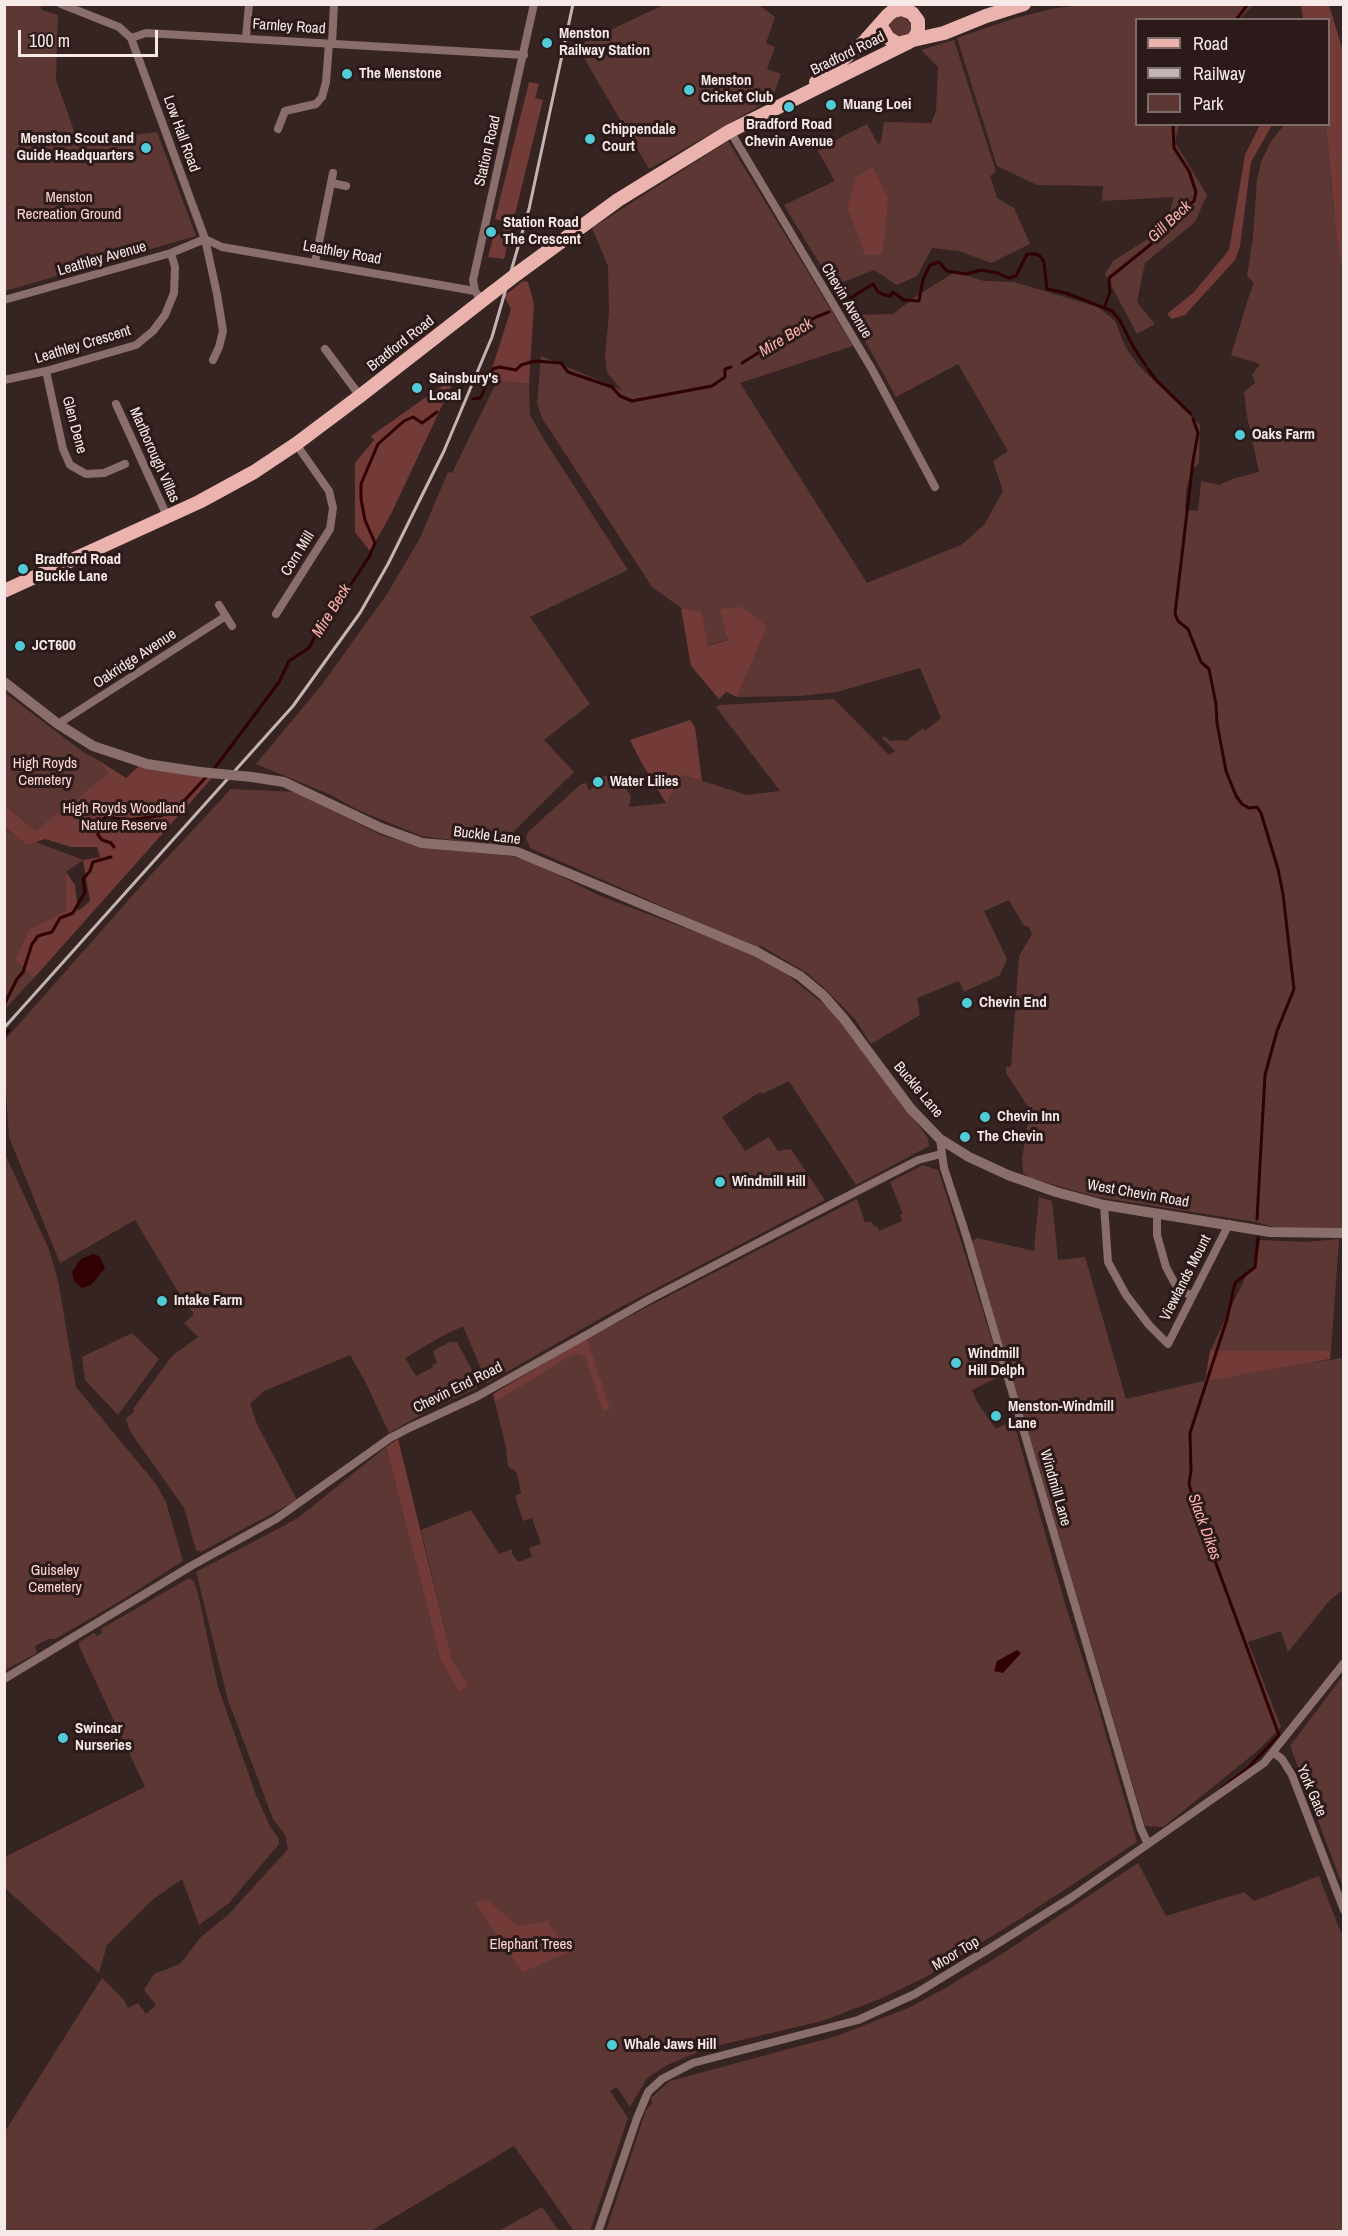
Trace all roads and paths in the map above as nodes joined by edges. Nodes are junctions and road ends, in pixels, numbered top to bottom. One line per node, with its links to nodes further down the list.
1 (61, 4): 6 (street)
2 (249, 4): 11 (street)
3 (334, 4): 13 (street)
4 (534, 4): 14 (street, Station Road)
5 (1024, 4): 9 (main road)
6 (79, 8): 10 (street)
7 (913, 13): 8 (main road); 9 (main road); 12 (main road)
8 (888, 15): 12 (main road); 15 (main road, Bradford Road)
9 (963, 25): 12 (main road, Bradford Road)
10 (130, 38): 11 (street, Farnley Road); 19 (street, Low Hall Road)
11 (246, 38): 13 (street, Farnley Road)
12 (911, 41): 15 (main road, Bradford Road)
13 (330, 44): 14 (street, Farnley Road); 16 (street)
14 (524, 55): 22 (street, Station Road)
15 (800, 94): 17 (main road, Bradford Road)
16 (278, 129)
17 (730, 131): 22 (main road, Bradford Road, bridge); 32 (street, Chevin Avenue)
18 (346, 186): 21 (street)
19 (205, 239): 20 (street, Leathley Avenue); 21 (street, Leathley Road); 25 (street, Low Hall Road)
20 (171, 253): 23 (street, Leathley Avenue); 26 (street, Leathley Crescent)
21 (315, 262): 22 (street, Leathley Road)
22 (483, 295): 28 (main road, Bradford Road)
23 (4, 300)
24 (325, 349): 28 (street)
25 (213, 360)
26 (46, 371): 27 (street, Leathley Crescent); 31 (street, Glen Dene)
27 (4, 380)
28 (360, 396): 30 (main road, Bradford Road)
29 (116, 404): 33 (street, Marlborough Villas)
30 (296, 444): 33 (main road, Bradford Road); 36 (street, Corn Mill)
31 (125, 464)
32 (935, 487)
33 (167, 516): 34 (main road, Bradford Road)
34 (4, 591)
35 (219, 605): 37 (street)
36 (276, 614)
37 (226, 616): 38 (street); 40 (street, Oakridge Avenue)
38 (232, 626)
39 (4, 682): 40 (street, Buckle Lane)
40 (58, 724): 41 (street, Buckle Lane, bridge)
41 (940, 1139): 42 (street, Windmill Lane); 43 (street, West Chevin Road)
42 (941, 1154): 49 (street, Chevin End Road); 51 (street, Windmill Lane)
43 (1104, 1205): 44 (street, West Chevin Road); 47 (street, Viewlands Mount)
44 (1157, 1213): 45 (street, West Chevin Road); 47 (street)
45 (1229, 1224): 46 (street, West Chevin Road); 47 (street, Viewlands Mount)
46 (1344, 1233)
47 (1192, 1297)
48 (1344, 1663): 50 (street, Moor Top)
49 (4, 1679)
50 (1274, 1754): 51 (street, Moor Top); 52 (street, York Gate)
51 (1148, 1844): 53 (street, Moor Top)
52 (1344, 1910)
53 (598, 2232)

